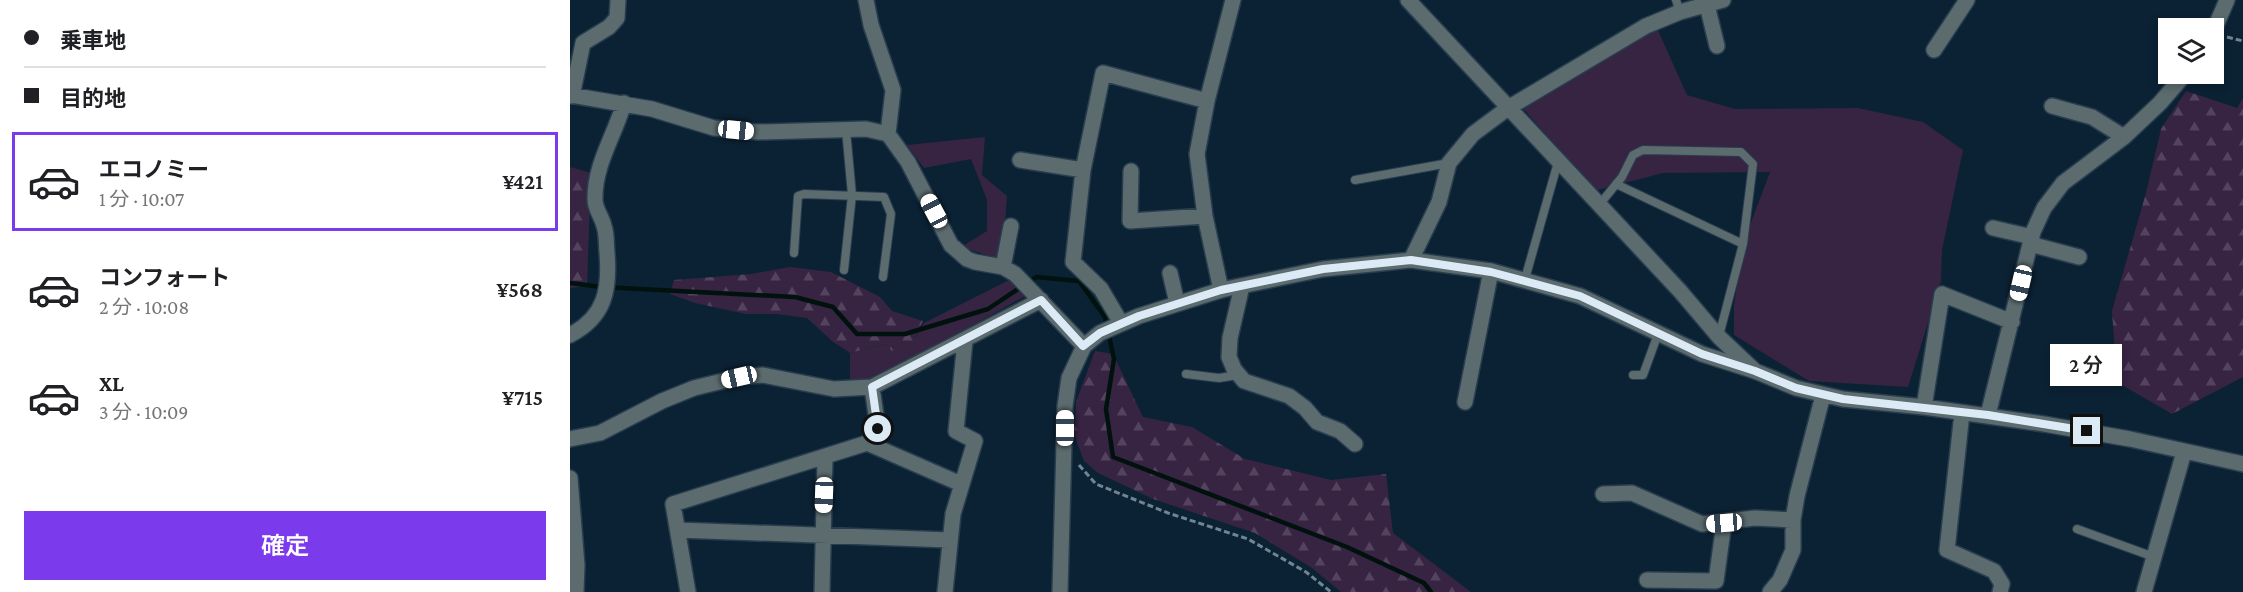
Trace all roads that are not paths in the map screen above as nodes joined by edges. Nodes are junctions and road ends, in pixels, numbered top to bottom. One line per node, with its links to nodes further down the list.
1 (618, 0): 14 (street)
2 (866, 0): 20 (street)
3 (1233, 0): 15 (street)
4 (1408, 0): 18 (street)
5 (1724, 0): 8 (street)
6 (1967, 0): 12 (street)
7 (2227, 0): 10 (street)
8 (1707, 5): 9 (street); 11 (street)
9 (1678, 6): 18 (street)
10 (2219, 18)
11 (1718, 46)
12 (1934, 50)
13 (2176, 84): 21 (street)
14 (571, 95): 16 (street)
15 (1207, 101): 25 (street); 31 (street)
16 (624, 103): 19 (street); 52 (street)
17 (2052, 106): 21 (street)
18 (1508, 108): 23 (street); 24 (street)
19 (846, 130): 20 (street); 29 (lane)
20 (888, 134): 40 (street)
21 (2124, 136): 34 (street)
22 (1020, 160): 25 (street)
23 (1558, 162): 30 (street); 44 (lane)
24 (1449, 163): 27 (lane); 38 (street)
25 (1083, 170): 50 (street)
26 (1131, 171): 31 (street)
27 (1355, 180)
28 (1616, 183): 30 (lane); 35 (lane); 35 (lane)
29 (852, 195): 36 (lane); 39 (lane); 43 (lane)
30 (1599, 205): 53 (street)
31 (1205, 216): 46 (street)
32 (1011, 226): 40 (street)
33 (1993, 228): 34 (street)
34 (2031, 241): 37 (street); 49 (street)
35 (1743, 244): 53 (lane)
36 (794, 253)
37 (2079, 257)
38 (1411, 260): 41 (street); 45 (street)
39 (844, 270)
40 (1009, 271): 47 (street)
41 (1491, 272): 44 (street); 62 (street)
42 (1170, 273): 48 (street)
43 (883, 277)
44 (1525, 279): 51 (street)
45 (1242, 286): 46 (street); 58 (street)
46 (1221, 290): 48 (street)
47 (1037, 296): 54 (street); 55 (street)
48 (1177, 303): 50 (street)
49 (2012, 322): 63 (street); 65 (street)
50 (1121, 323): 55 (street)
51 (1658, 334): 56 (street); 59 (lane)
52 (570, 335)
53 (1719, 337): 56 (street)
54 (965, 341): 60 (street); 73 (street)
55 (1083, 346): 87 (street)
56 (1755, 371): 61 (street)
57 (1186, 374): 58 (lane)
58 (1238, 375): 68 (street)
59 (1633, 375)
60 (872, 387): 66 (street); 67 (street)
61 (1823, 395): 63 (street); 75 (street)
62 (1465, 402)
63 (1924, 407): 64 (street)
64 (1962, 413): 65 (street); 89 (street)
65 (1988, 415): 69 (street)
66 (570, 440)
67 (867, 443): 70 (street); 73 (street)
68 (1355, 444)
69 (2184, 452): 71 (street); 81 (street)
70 (825, 457): 78 (street); 79 (street)
71 (2243, 464)
72 (570, 478): 83 (street)
73 (961, 484): 80 (street)
74 (1604, 495): 76 (street)
75 (1793, 520): 76 (street); 88 (street)
76 (1724, 523): 82 (street)
77 (2077, 529): 81 (lane)
78 (678, 530): 79 (street); 84 (street)
79 (822, 534): 80 (street); 85 (street)
80 (949, 540): 86 (street)
81 (2154, 557): 90 (street)
82 (1647, 580)
83 (576, 592)
84 (688, 592)
85 (822, 592)
86 (945, 592)
87 (1060, 592)
88 (1770, 592)
89 (2000, 592)
90 (2144, 592)

